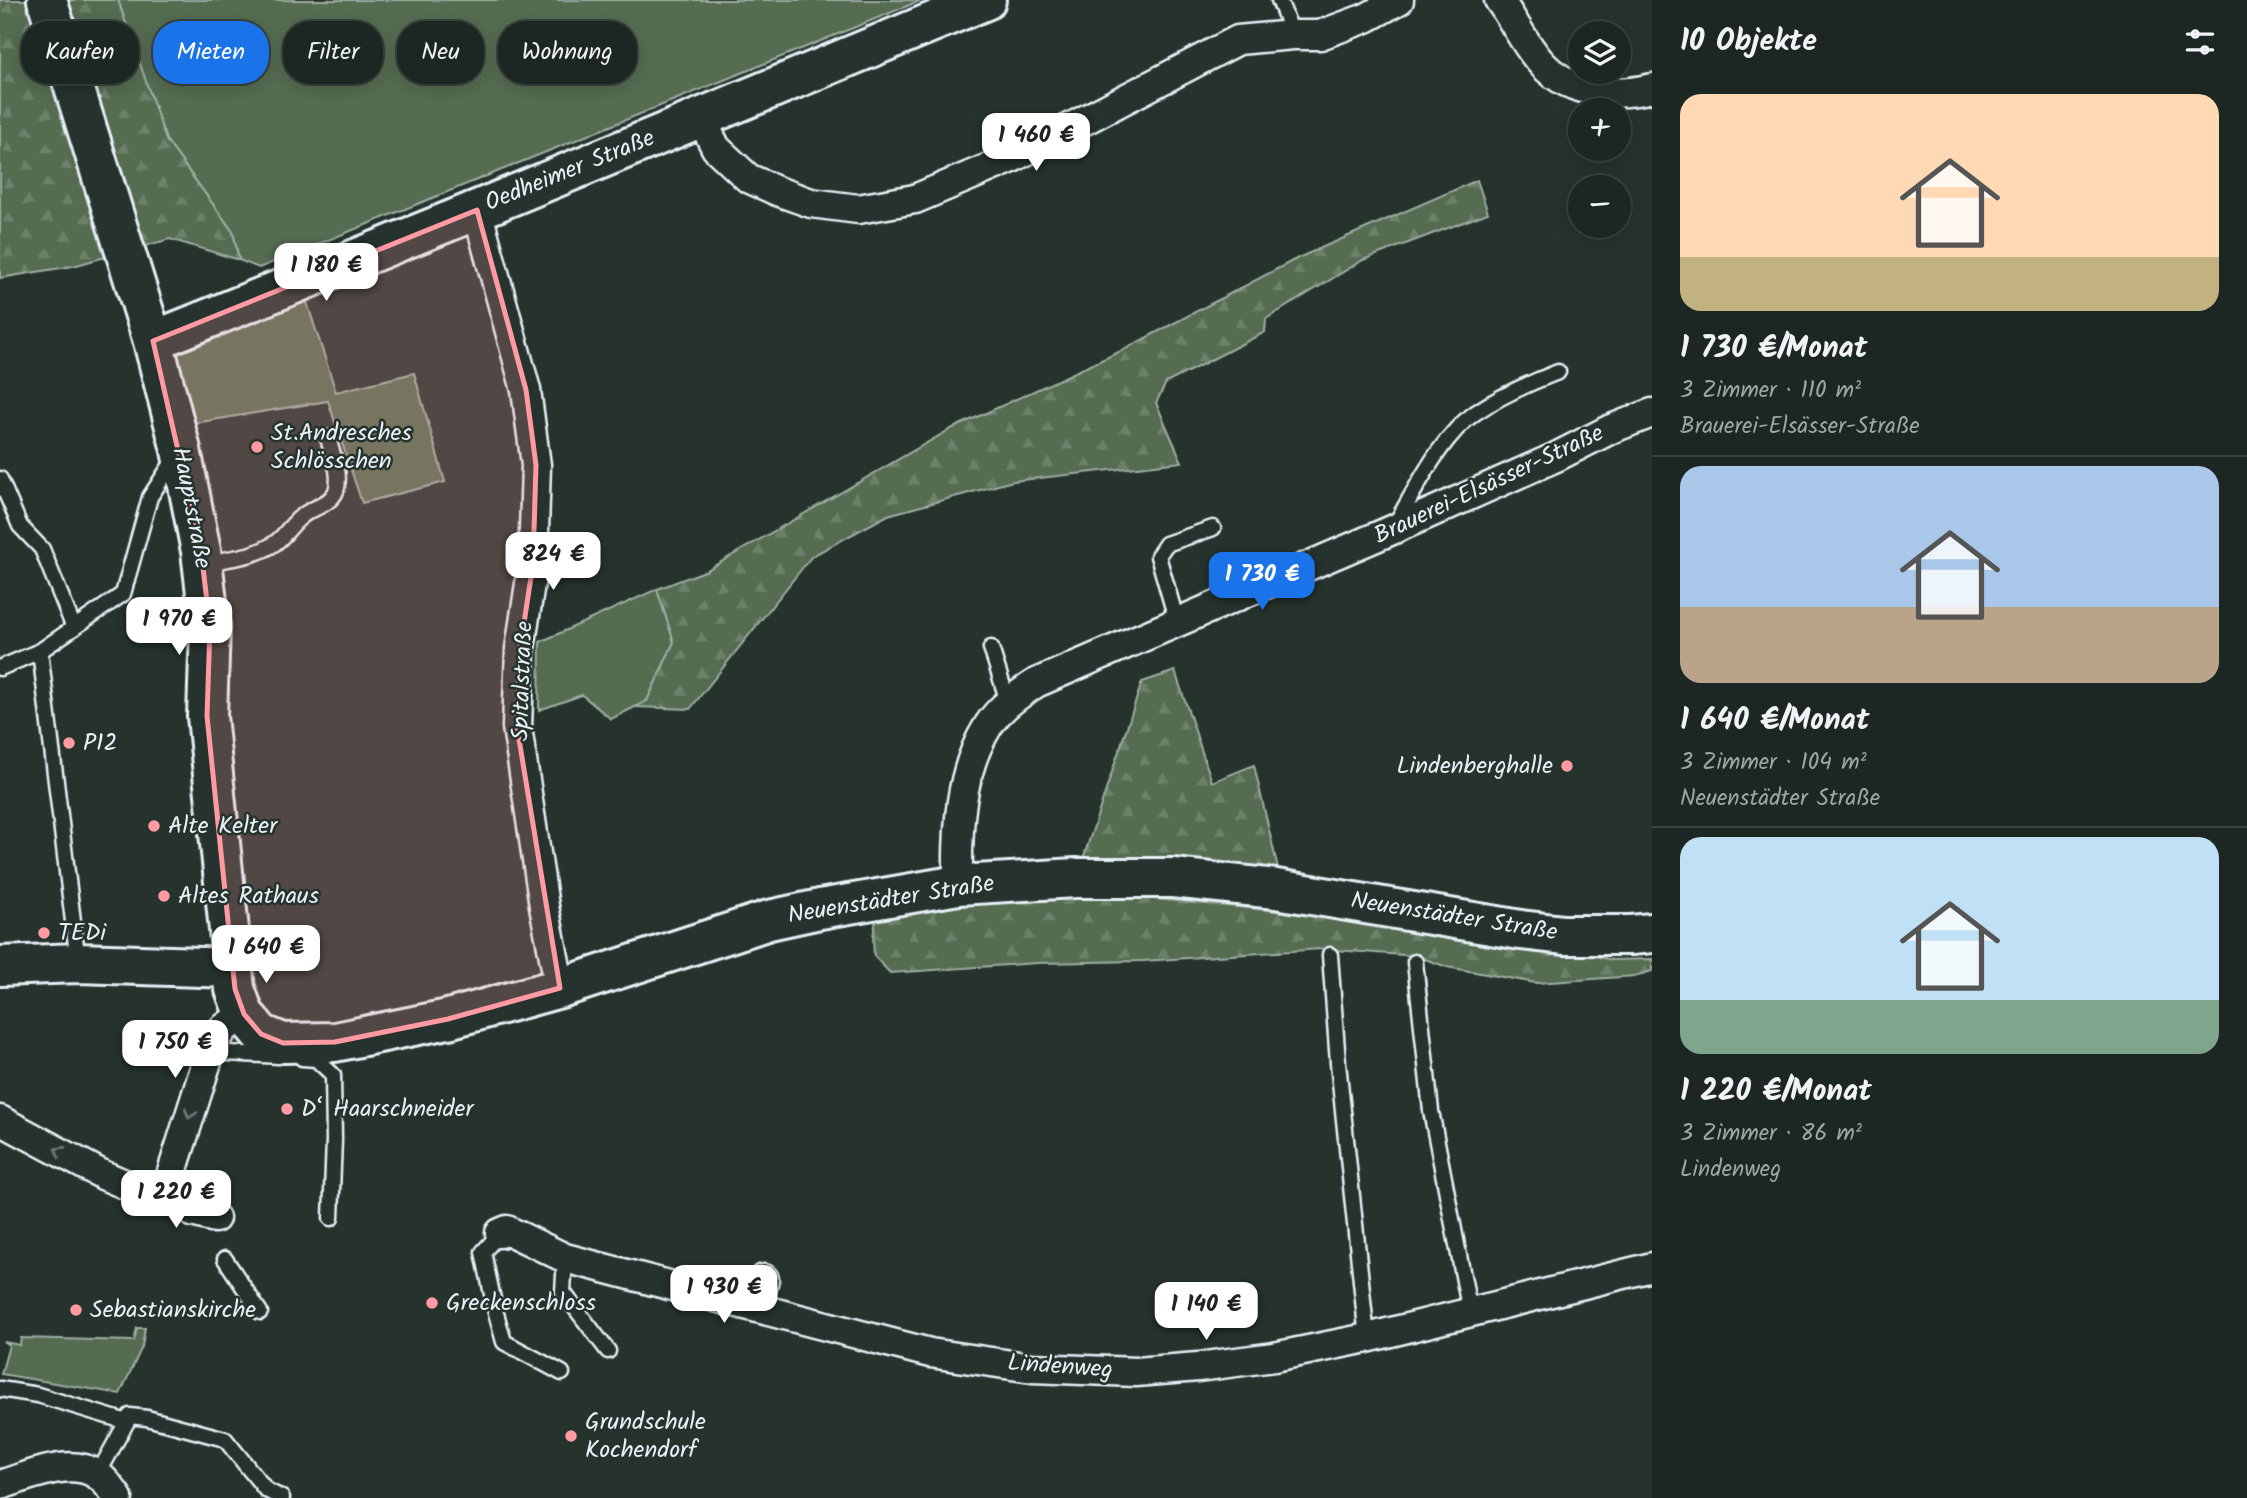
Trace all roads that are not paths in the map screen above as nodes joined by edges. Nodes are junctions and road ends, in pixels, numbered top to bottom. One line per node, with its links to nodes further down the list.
1 (47, 0): 10 (main road, Hauptstraße)
2 (986, 0): 8 (main road, Oedheimer Straße)
3 (1279, 0): 6 (lane)
4 (1399, 0): 6 (street)
5 (1499, 0): 7 (street)
6 (1293, 35): 8 (street)
7 (1652, 88)
8 (701, 117): 9 (main road, Oedheimer Straße)
9 (477, 210): 10 (main road, Oedheimer Straße); 32 (street, Spitalstraße)
10 (153, 341): 14 (main road, Hauptstraße)
11 (1558, 372): 17 (lane)
12 (1652, 413): 17 (street, Brauerei-Elsässer-Straße)
13 (328, 438): 18 (lane)
14 (181, 450): 18 (main road, Hauptstraße); 20 (lane)
15 (0, 479): 20 (lane)
16 (1213, 528): 19 (lane)
17 (1392, 530): 19 (street, Brauerei-Elsässer-Straße)
18 (202, 564): 31 (main road, Hauptstraße)
19 (1177, 622): 24 (street, Brauerei-Elsässer-Straße)
20 (74, 628): 22 (lane)
21 (991, 648): 24 (lane)
22 (40, 651): 23 (lane); 29 (lane)
23 (0, 668)
24 (1008, 702): 25 (street, Brauerei-Elsässer-Straße)
25 (958, 885): 26 (main road, Neuenstädter Straße); 32 (main road, Neuenstädter Straße)
26 (1652, 933)
27 (1329, 955): 47 (lane)
28 (1415, 962): 46 (lane)
29 (78, 963): 30 (main road); 31 (main road)
30 (0, 966)
31 (233, 968): 33 (main road)
32 (559, 988): 33 (main road, Neuenstädter Straße)
33 (244, 1014): 34 (street)
34 (210, 1052): 36 (street, one-way to 36); 37 (lane)
35 (0, 1120): 36 (street, one-way to 35)
36 (167, 1188): 38 (street)
37 (331, 1218)
38 (216, 1222)
39 (500, 1233): 40 (street, Lindenweg); 49 (lane, Lindenweg)
40 (565, 1258): 44 (street, Lindenweg); 48 (lane)
41 (225, 1259): 45 (lane)
42 (1652, 1267): 46 (street, Lindenweg)
43 (764, 1279): 44 (street)
44 (757, 1307): 47 (street, Lindenweg)
45 (260, 1312)
46 (1470, 1312): 47 (street, Lindenweg)
47 (1367, 1338)
48 (608, 1351)
49 (562, 1373)
50 (0, 1389): 51 (lane)
51 (127, 1422): 52 (lane); 55 (lane)
52 (98, 1474): 53 (street); 54 (street)
53 (0, 1485)
54 (118, 1498)
55 (282, 1498)

